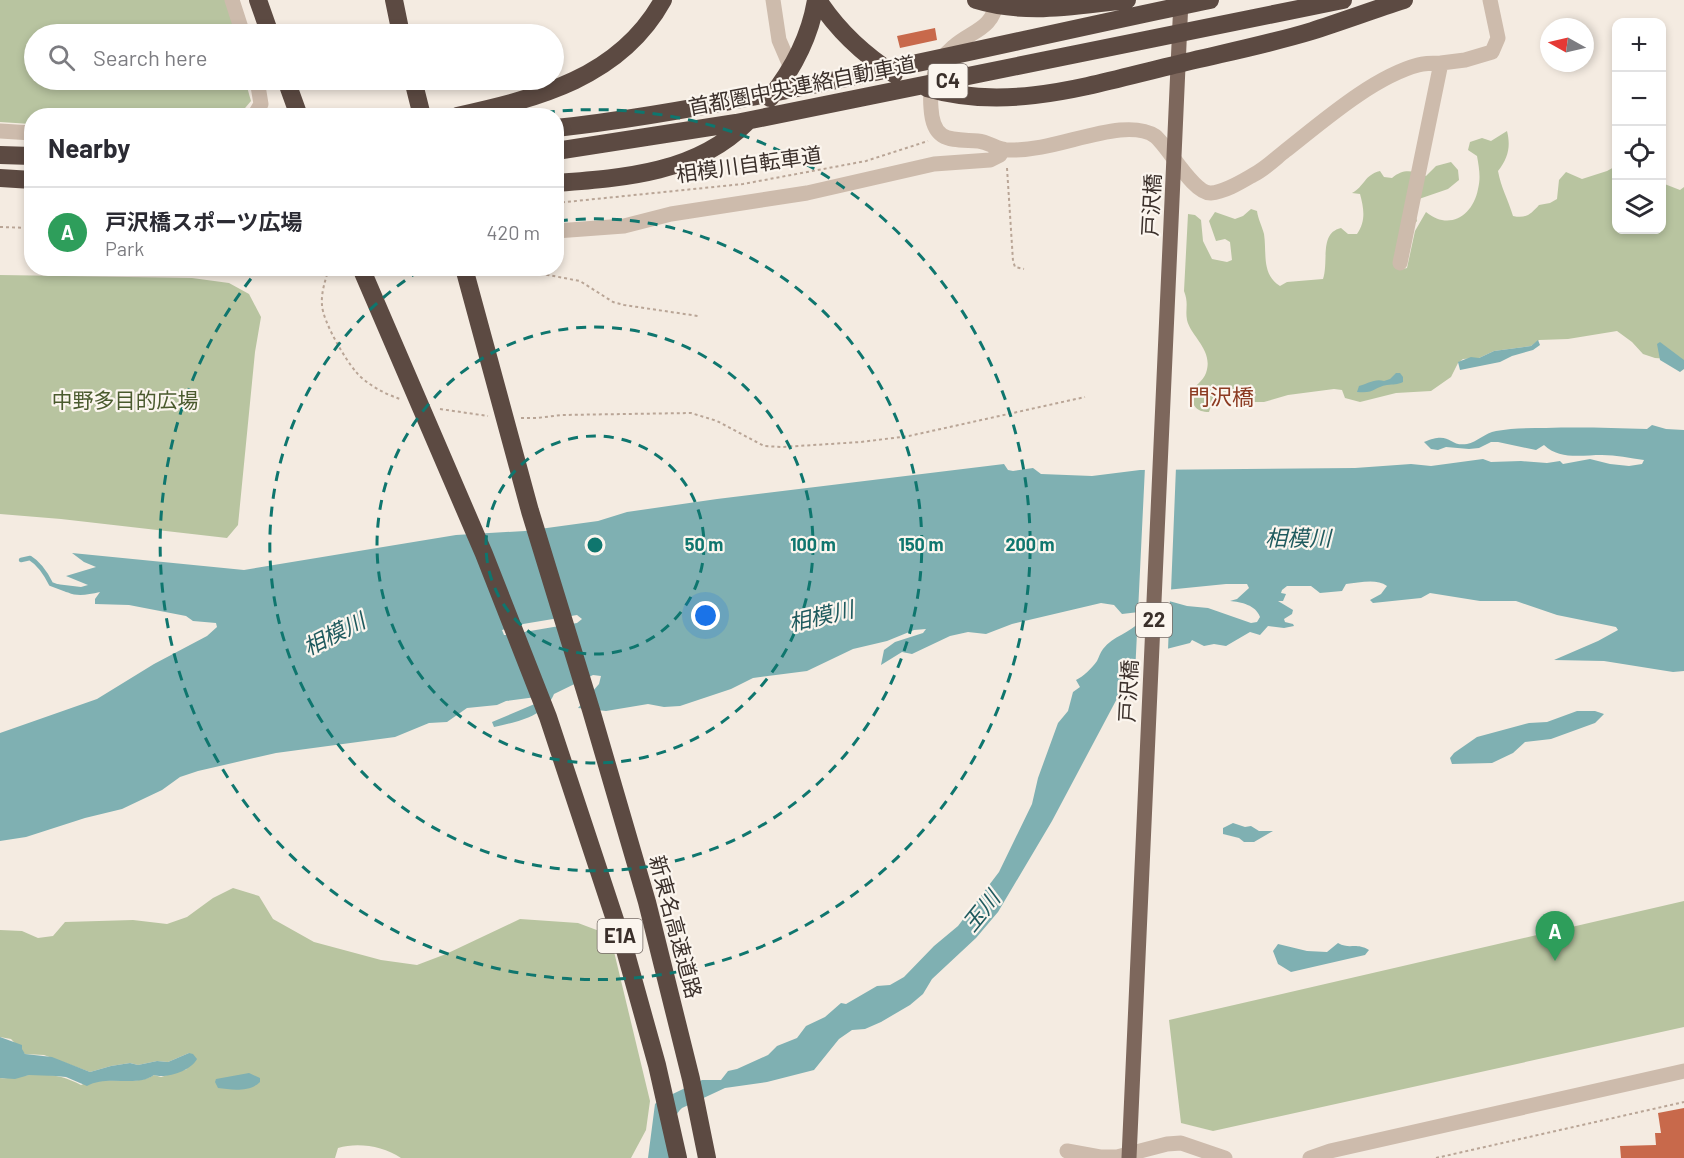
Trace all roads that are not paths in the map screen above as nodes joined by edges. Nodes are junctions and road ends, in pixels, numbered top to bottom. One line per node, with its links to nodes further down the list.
1 (232, 0): 15 (street)
2 (258, 0): 16 (highway)
3 (394, 0): 17 (highway)
4 (663, 0): 20 (highway)
5 (772, 0): 19 (street)
6 (817, 0): 12 (highway); 19 (highway)
7 (976, 0): 9 (highway)
8 (997, 0): 33 (street)
9 (1127, 0)
10 (1181, 0): 47 (main road, 戸沢橋 / 22)
11 (1210, 0): 29 (highway, 首都圏中央連絡自動車道 / C4)
12 (1404, 0)
13 (1490, 0): 18 (street)
14 (1340, 1): 32 (highway, 首都圏中央連絡自動車道 / C4)
15 (240, 24)
16 (266, 24)
17 (399, 24)
18 (1441, 63): 33 (street); 40 (street)
19 (792, 69): 38 (highway)
20 (564, 85)
21 (259, 90): 25 (street)
22 (290, 90): 26 (highway)
23 (416, 90): 27 (highway)
24 (552, 90): 28 (highway)
25 (259, 108)
26 (296, 108)
27 (420, 108)
28 (490, 108)
29 (564, 127)
30 (0, 131): 31 (street)
31 (24, 132)
32 (564, 150)
33 (1005, 150): 39 (street)
34 (0, 155): 35 (highway)
35 (24, 156)
36 (0, 178): 37 (highway)
37 (24, 180)
38 (564, 182)
39 (564, 230)
40 (1400, 263)
41 (364, 276): 45 (highway, E1A)
42 (466, 276): 46 (highway, 新東名高速道路 / E1A)
43 (1684, 1071): 49 (street)
44 (1067, 1151): 48 (street)
45 (678, 1158)
46 (707, 1158)
47 (1129, 1158)
48 (1225, 1158)
49 (1310, 1158)

